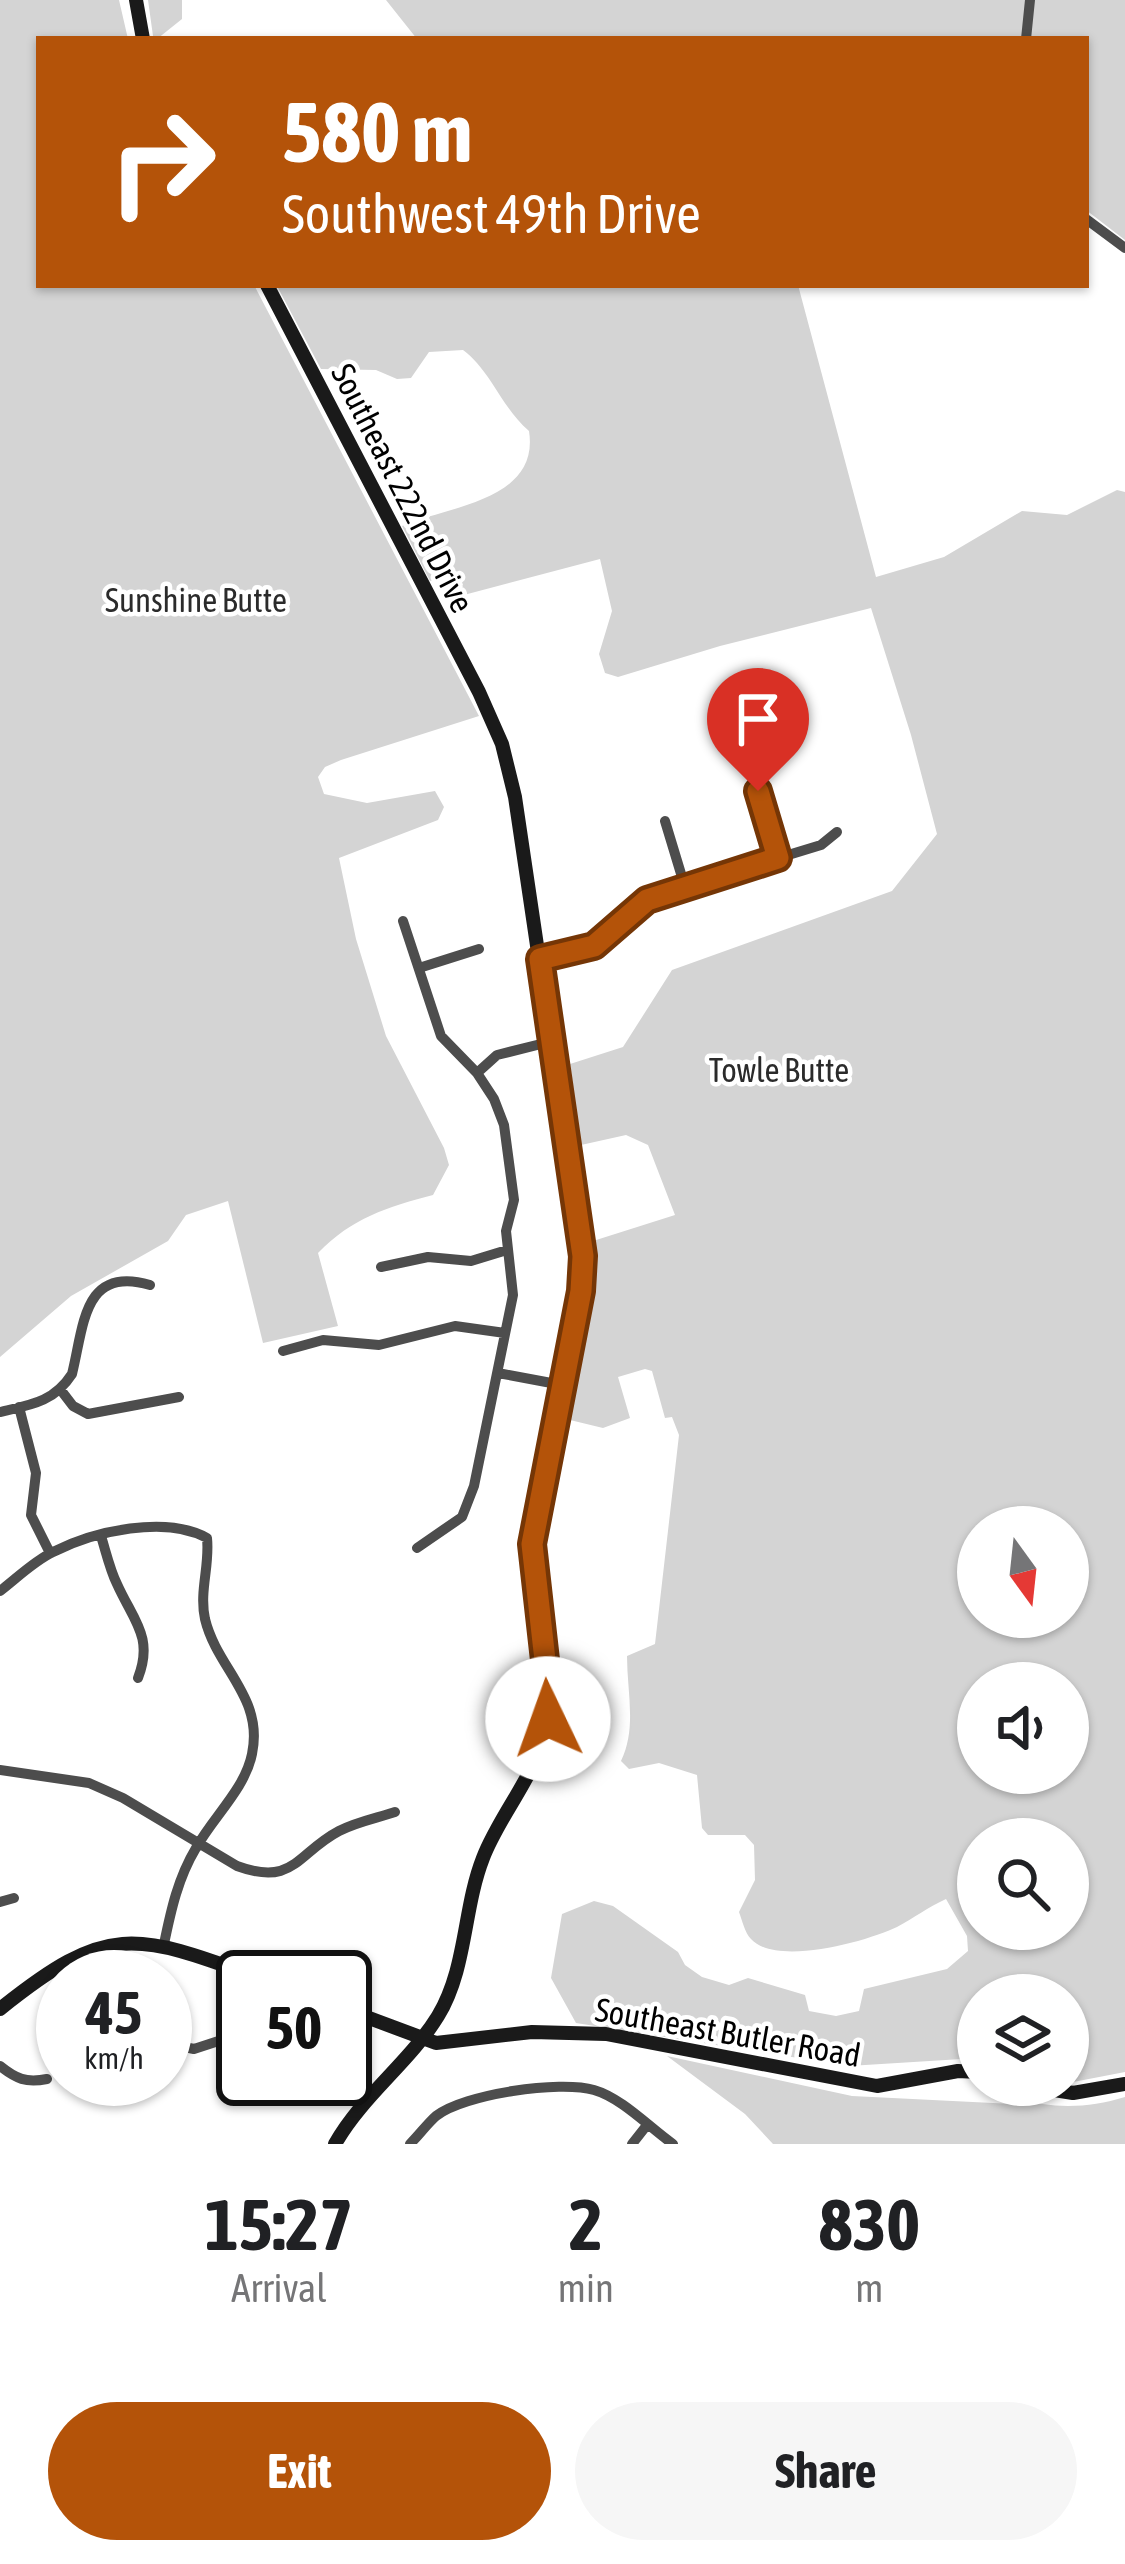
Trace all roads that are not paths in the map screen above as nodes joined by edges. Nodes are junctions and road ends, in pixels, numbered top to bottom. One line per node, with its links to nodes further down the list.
1 (136, 0): 3 (main road)
2 (1030, 0): 4 (street)
3 (142, 36)
4 (1026, 36)
5 (1089, 221): 6 (street)
6 (1125, 248)
7 (269, 288): 15 (main road, Southeast 222nd Drive)
8 (758, 791): 11 (street)
9 (665, 821): 12 (street)
10 (837, 832): 11 (street)
11 (778, 858): 12 (street)
12 (686, 887): 15 (street)
13 (403, 921): 16 (street)
14 (479, 949): 16 (street)
15 (540, 959): 17 (main road, Southeast 222nd Drive)
16 (419, 968): 18 (street)
17 (553, 1041): 18 (street); 25 (main road, Southeast 222nd Drive)
18 (477, 1073): 19 (street)
19 (507, 1250): 20 (street); 22 (street)
20 (381, 1268)
21 (150, 1285): 26 (street)
22 (505, 1333): 23 (street); 24 (street)
23 (283, 1351)
24 (498, 1373): 25 (street); 31 (street)
25 (562, 1385): 44 (main road, Southeast 222nd Drive)
26 (61, 1389): 27 (street); 28 (street)
27 (179, 1396)
28 (19, 1407): 29 (street); 32 (street)
29 (0, 1412)
30 (101, 1536): 32 (street); 34 (street); 37 (street)
31 (417, 1548)
32 (50, 1553): 33 (street)
33 (0, 1591)
34 (138, 1678)
35 (0, 1770): 37 (street)
36 (395, 1812): 37 (street)
37 (198, 1843): 40 (street)
38 (14, 1898): 39 (street)
39 (0, 1902)
40 (164, 1944): 41 (main road); 42 (main road)
41 (216, 1962)
42 (0, 2009)
43 (372, 2020): 44 (main road)
44 (422, 2039): 46 (main road, Southeast Butler Road); 51 (main road, Southeast 222nd Drive)
45 (0, 2066): 47 (street)
46 (957, 2071)
47 (36, 2082)
48 (1125, 2084): 49 (main road)
49 (1089, 2090)
50 (646, 2126): 52 (street); 53 (street); 54 (street)
51 (335, 2144)
52 (410, 2144)
53 (632, 2144)
54 (673, 2144)

